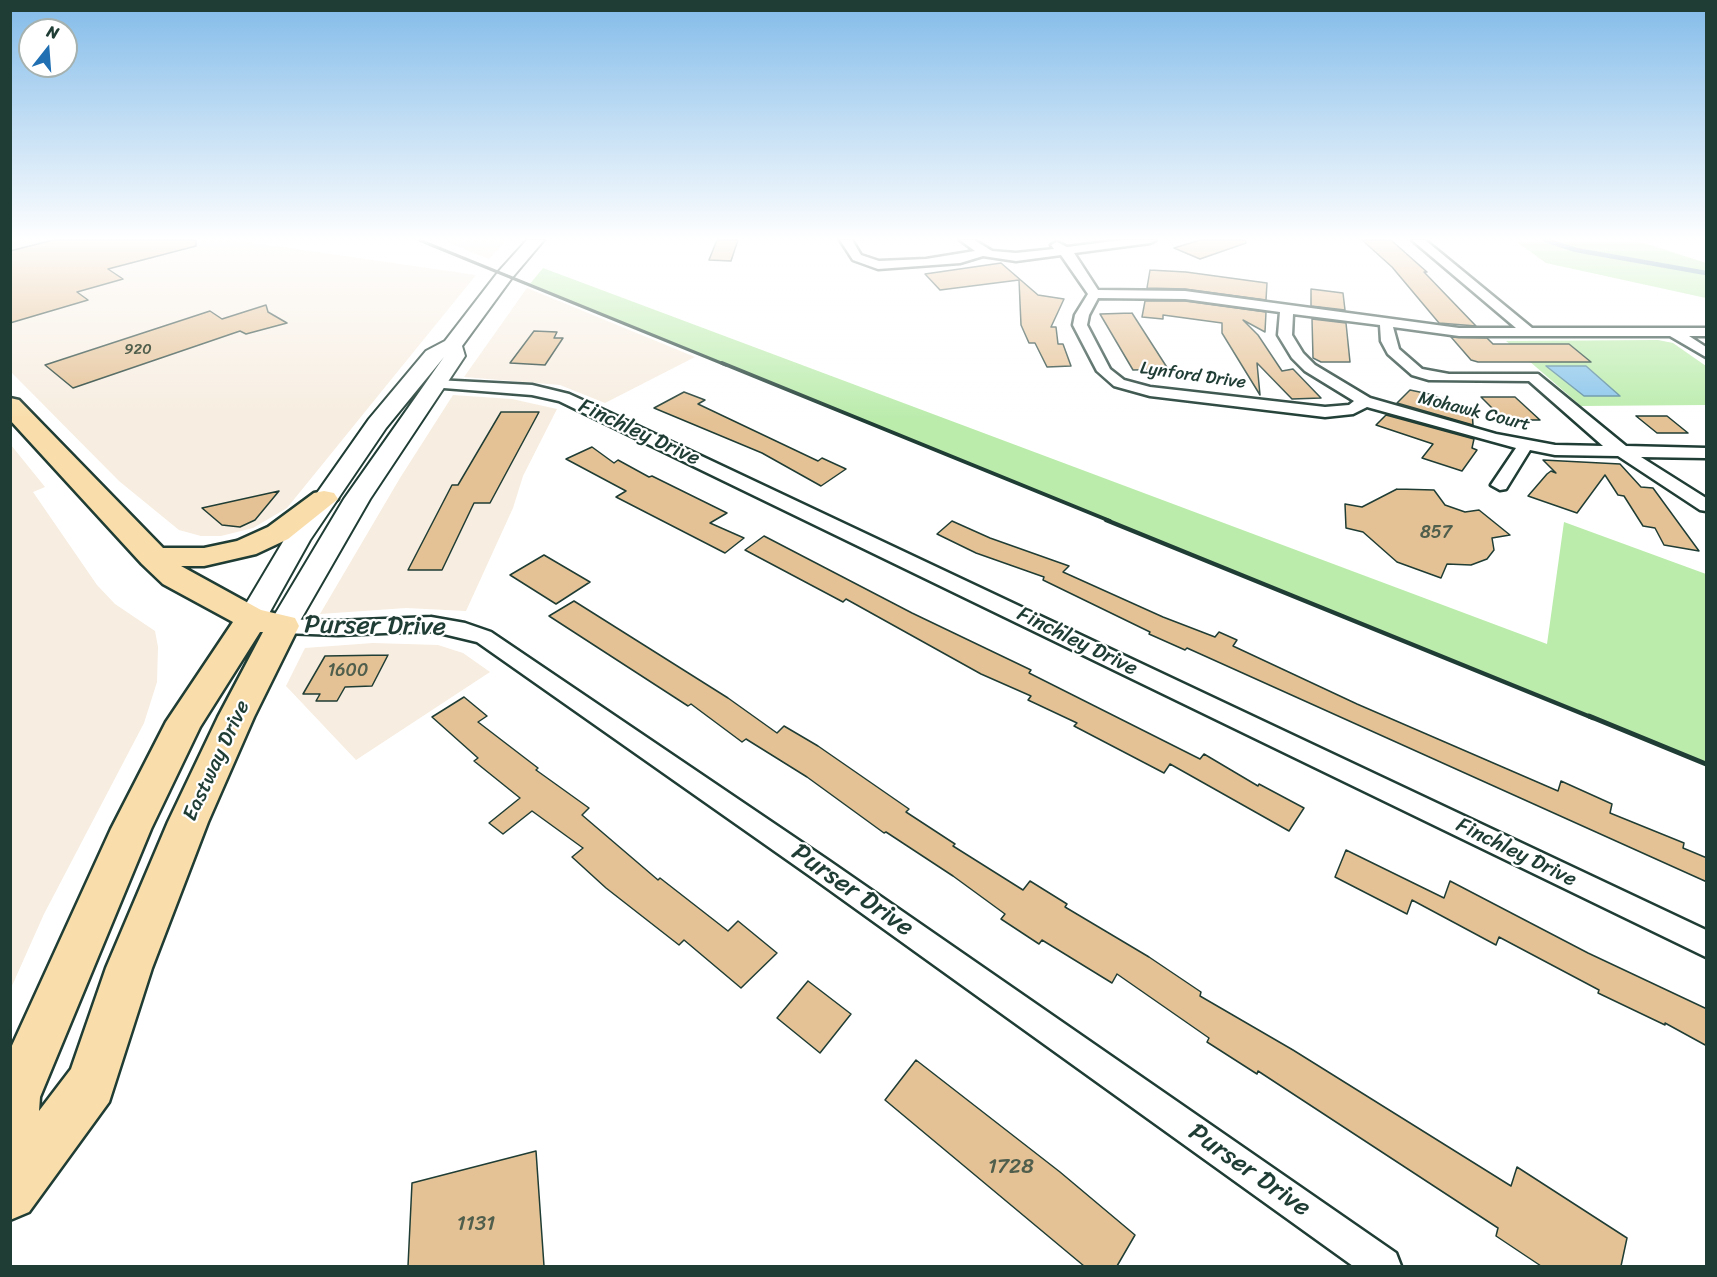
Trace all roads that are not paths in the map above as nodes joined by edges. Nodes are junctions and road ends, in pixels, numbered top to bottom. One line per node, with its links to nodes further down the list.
1 (486, 300): 10 (main road, Eastway Drive)
2 (1091, 300): 13 (street, Lynford Drive)
3 (1213, 300): 5 (street)
4 (1490, 300): 7 (street)
5 (1287, 309): 6 (street); 13 (street, Mohawk Court)
6 (1386, 323): 7 (street); 16 (street)
7 (1529, 332): 8 (street)
8 (1674, 332): 9 (street); 11 (street)
9 (1707, 332)
10 (452, 345): 12 (main road, Eastway Drive); 19 (main road, Eastway Drive)
11 (1707, 353)
12 (436, 384): 22 (main road, Eastway Drive); 23 (street, Finchley Drive)
13 (1365, 401): 15 (street, Mohawk Court)
14 (10, 405): 21 (main road)
15 (1525, 446): 16 (street, Mohawk Court); 18 (street)
16 (1624, 453): 17 (street, Mohawk Court); 20 (street)
17 (1707, 453)
18 (1500, 485)
19 (324, 499): 21 (main road); 22 (main road, Eastway Drive)
20 (1707, 506)
21 (153, 557): 22 (main road)
22 (267, 622): 24 (main road, Eastway Drive); 25 (main road, Eastway Drive); 26 (street, Purser Drive)
23 (1707, 944)
24 (10, 1150)
25 (10, 1193)
26 (1383, 1266)

